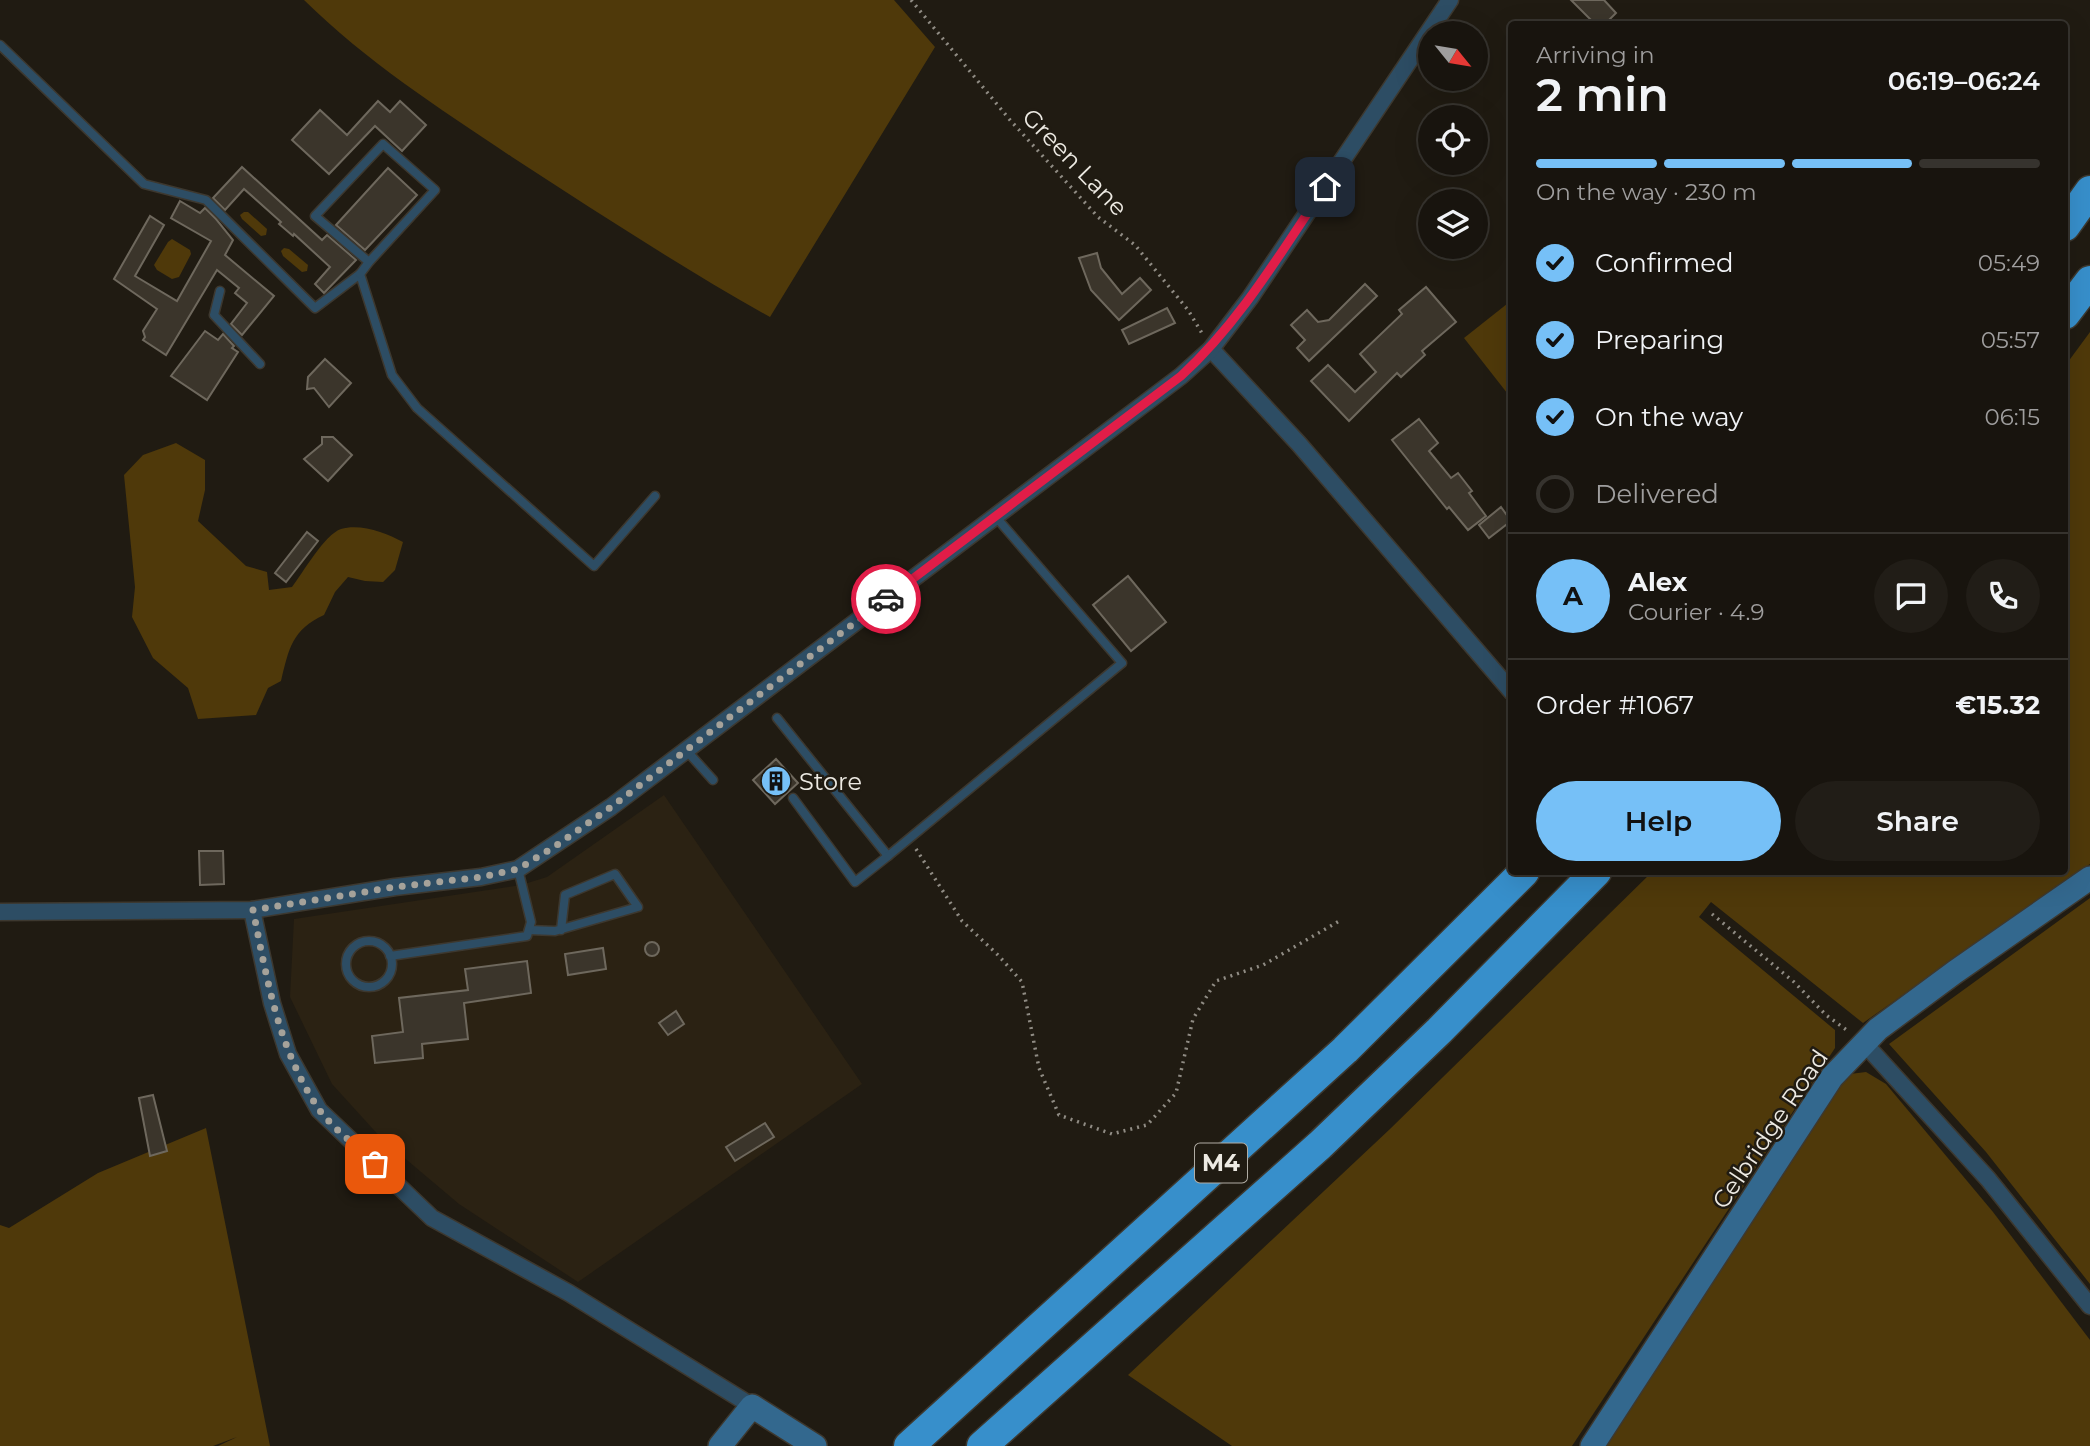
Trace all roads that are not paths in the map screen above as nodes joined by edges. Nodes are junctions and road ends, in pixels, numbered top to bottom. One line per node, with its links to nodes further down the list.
1 (1450, 0): 10 (street)
2 (0, 45): 6 (lane)
3 (2090, 191): 4 (highway)
4 (2068, 222)
5 (369, 262): 5 (lane); 6 (lane)
6 (360, 274): 12 (lane)
7 (2090, 281): 9 (highway)
8 (220, 291): 11 (lane)
9 (2068, 310)
10 (1211, 349): 13 (street); 14 (street)
11 (260, 364)
12 (655, 496)
13 (995, 516): 16 (street); 19 (lane)
14 (1508, 687)
15 (777, 718): 19 (lane)
16 (686, 750): 17 (lane); 20 (street)
17 (713, 780)
18 (793, 799): 19 (lane)
19 (888, 856)
20 (518, 869): 24 (street); 26 (lane)
21 (1521, 875): 34 (highway, M4)
22 (1593, 875): 35 (highway, M4)
23 (2090, 878): 29 (main road, Celbridge Road)
24 (253, 910): 25 (street); 31 (street)
25 (0, 912)
26 (529, 930): 27 (lane); 28 (lane)
27 (561, 930): 27 (lane)
28 (390, 956): 28 (lane)
29 (1864, 1042): 30 (street); 36 (main road, Celbridge Road)
30 (2090, 1306)
31 (752, 1406): 32 (main road); 33 (main road)
32 (720, 1446)
33 (815, 1446)
34 (909, 1446)
35 (982, 1446)
36 (1591, 1446)

